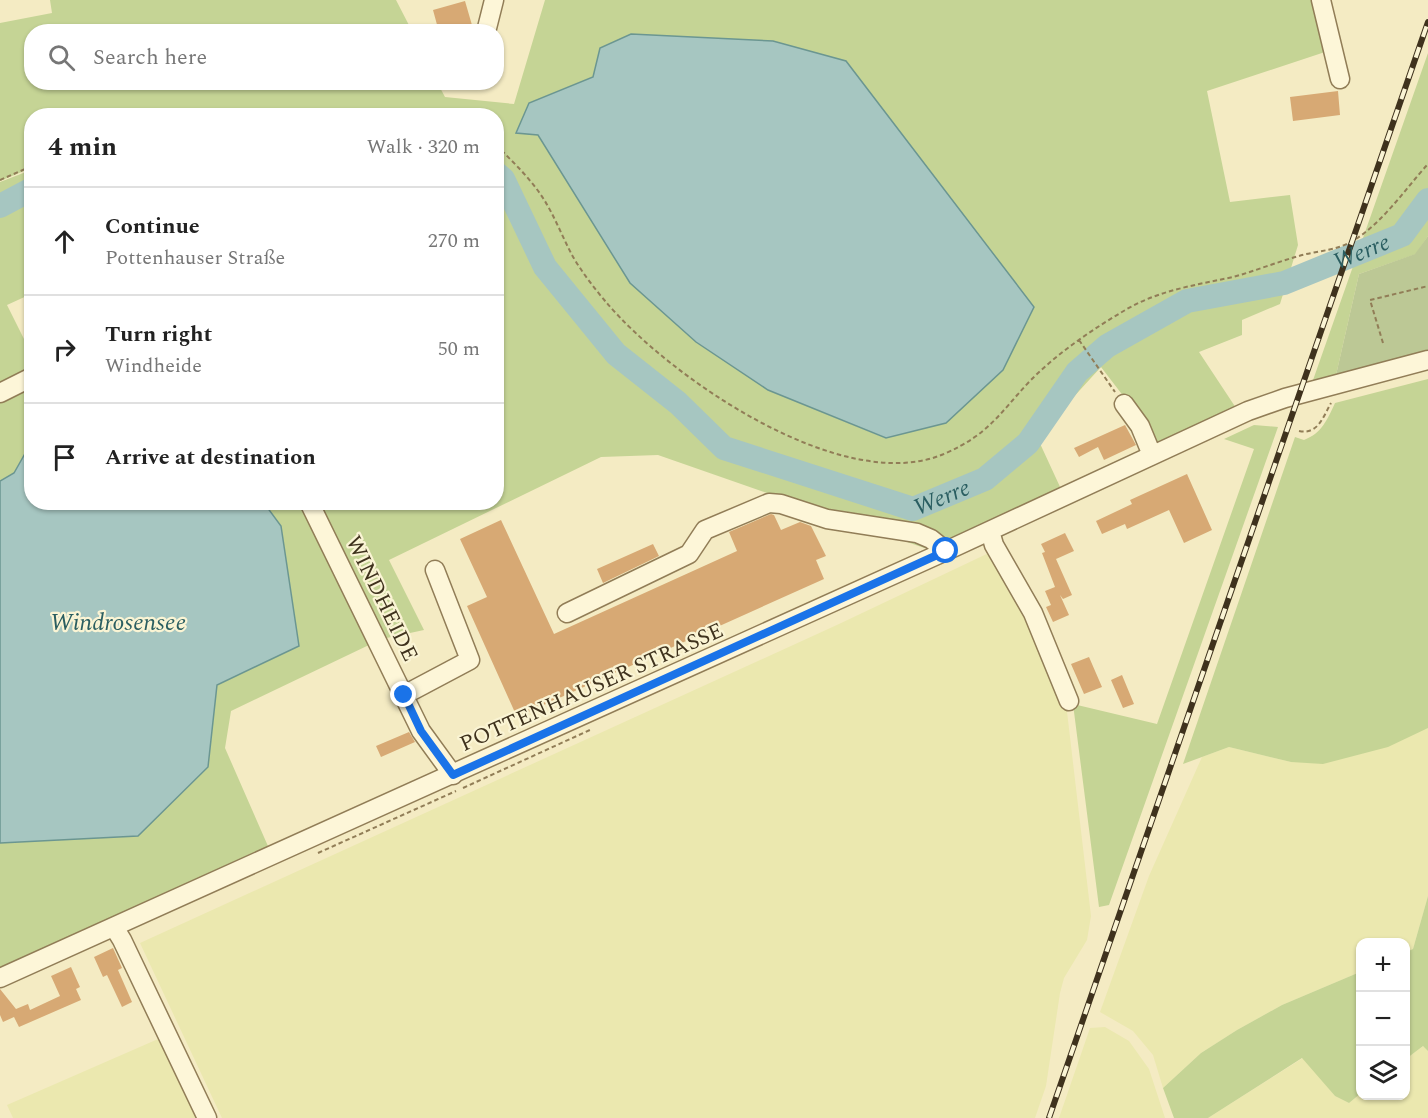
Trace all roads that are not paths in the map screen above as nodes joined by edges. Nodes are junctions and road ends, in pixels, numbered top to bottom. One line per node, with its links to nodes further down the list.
1 (494, 0): 3 (street)
2 (1321, 0): 4 (street)
3 (488, 24)
4 (1340, 79)
5 (1428, 360): 9 (street, POTTENHAUSER STRASSE)
6 (24, 381): 7 (street)
7 (0, 393)
8 (1124, 404): 9 (street)
9 (1152, 455): 11 (street, POTTENHAUSER STRASSE)
10 (313, 510): 15 (street, WINDHEIDE)
11 (990, 531): 12 (street, POTTENHAUSER STRASSE); 16 (street)
12 (946, 551): 14 (street); 17 (street, POTTENHAUSER STRASSE)
13 (435, 570): 15 (street)
14 (567, 613)
15 (404, 695): 17 (street, WINDHEIDE)
16 (1069, 701)
17 (453, 775): 18 (street, POTTENHAUSER STRASSE)
18 (114, 927): 19 (street, POTTENHAUSER STRASSE); 20 (street)
19 (0, 978)
20 (207, 1118)

